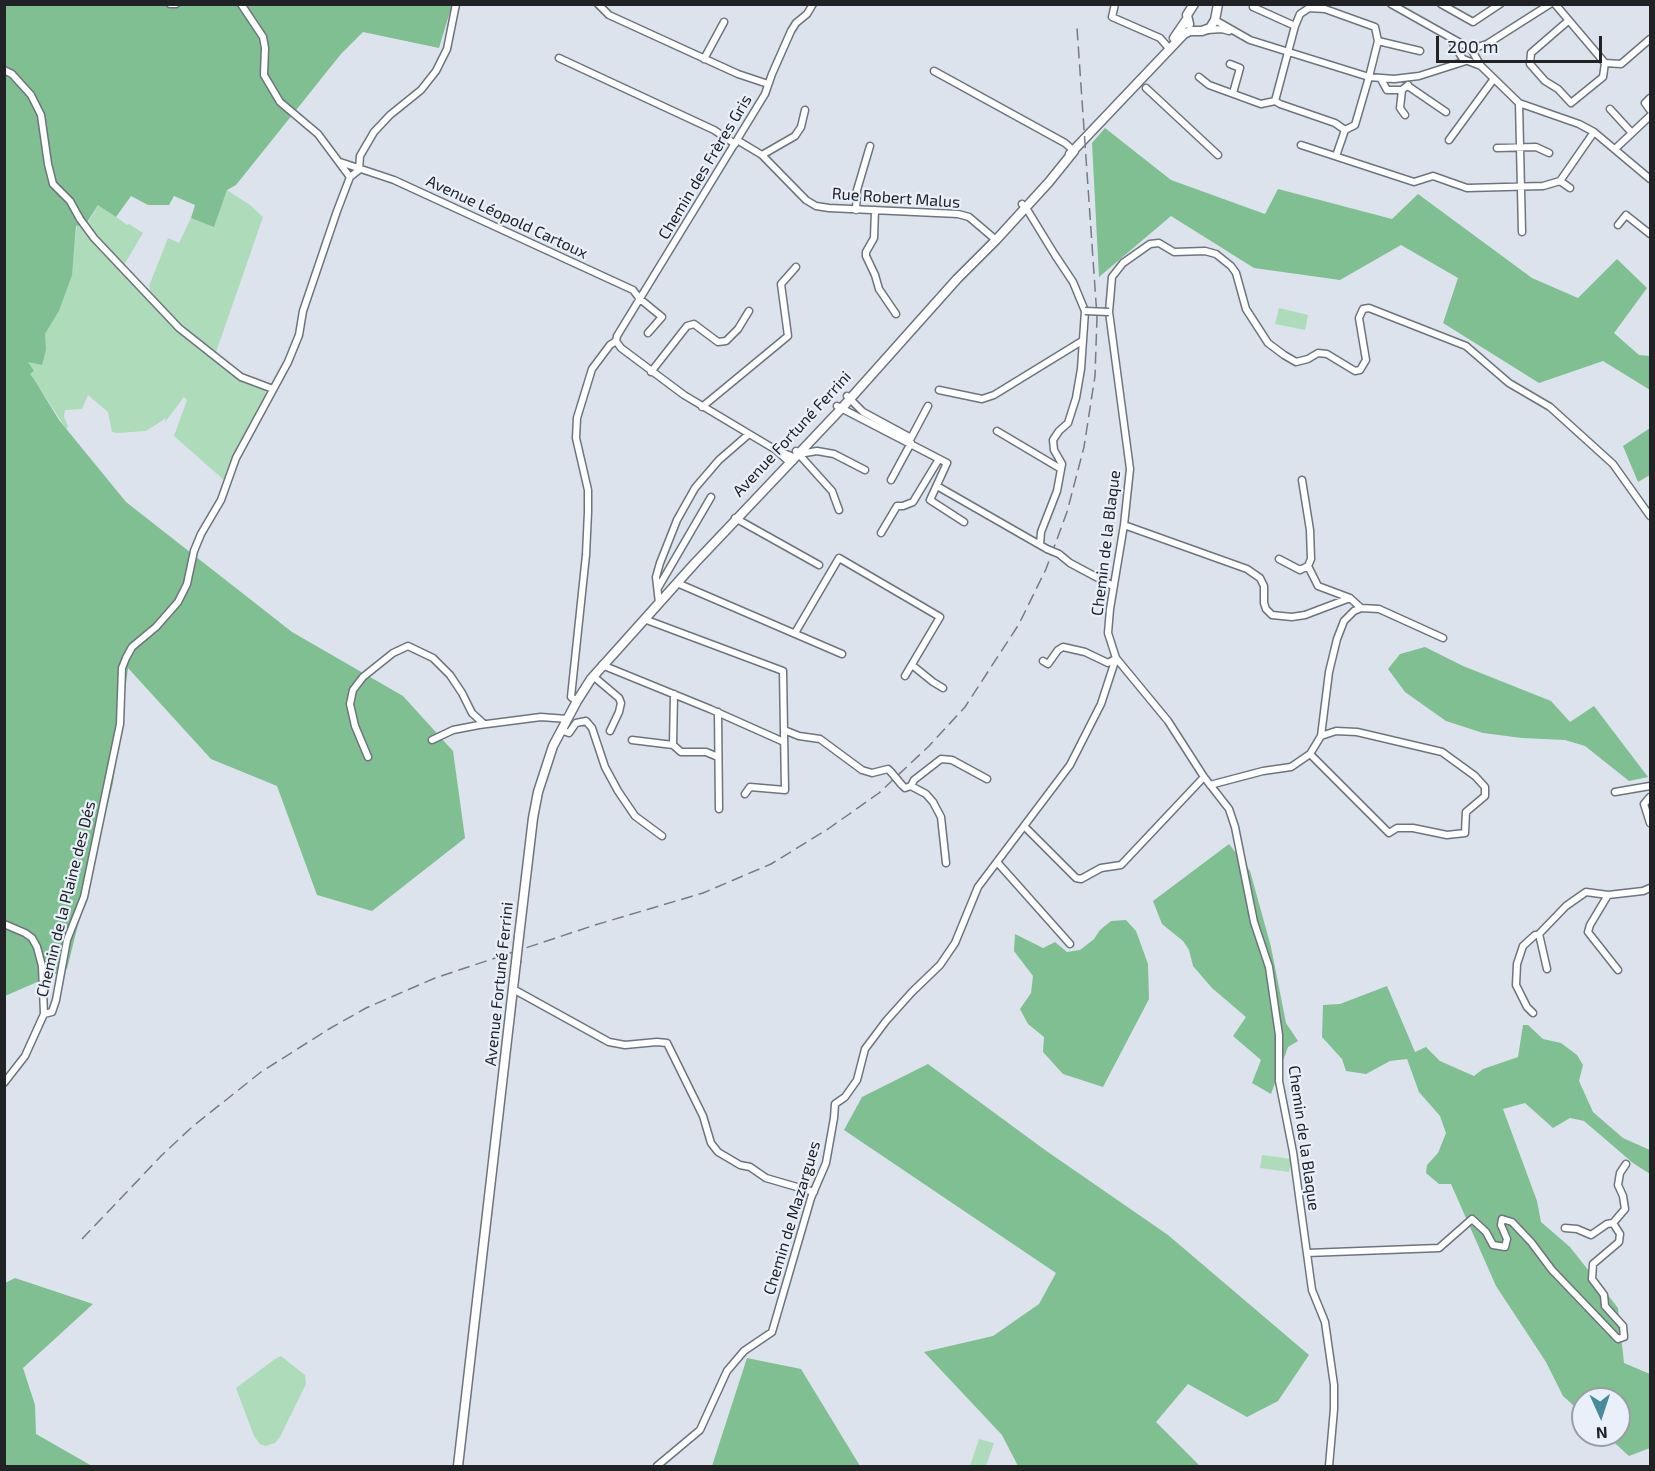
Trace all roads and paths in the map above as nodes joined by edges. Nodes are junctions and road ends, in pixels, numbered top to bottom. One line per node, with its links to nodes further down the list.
1 (170, 4): 2 (street)
2 (176, 4)
3 (241, 4): 78 (street)
4 (456, 4): 79 (street)
5 (598, 4): 36 (street)
6 (813, 4): 49 (street, Chemin des Frères Gris)
7 (1115, 4): 30 (street)
8 (1194, 4): 21 (main road, Avenue Fortuné Ferrini)
9 (1208, 4): 20 (main road)
10 (1218, 4): 20 (main road)
11 (1255, 4): 24 (street)
12 (1390, 4): 27 (street)
13 (1441, 4): 19 (street)
14 (1457, 4): 19 (street)
15 (1500, 4): 19 (street)
16 (1550, 4): 32 (street)
17 (1555, 4): 22 (street)
18 (1325, 7): 24 (street); 29 (street)
19 (1451, 10)
20 (1215, 17): 25 (main road, Avenue Fortuné Ferrini); 26 (street)
21 (1187, 19): 25 (main road); 30 (main road, Avenue Fortuné Ferrini)
22 (1568, 21): 38 (street); 38 (street)
23 (724, 22): 36 (street)
24 (1295, 26): 33 (street)
25 (1202, 30): 26 (street); 62 (main road, Avenue Fortuné Ferrini)
26 (1234, 32): 33 (street)
27 (1451, 39): 32 (street); 34 (street)
28 (1650, 39): 38 (street)
29 (1378, 41): 31 (street); 45 (street)
30 (1167, 46): 62 (main road, Avenue Fortuné Ferrini)
31 (1420, 51)
32 (1471, 51): 34 (street); 37 (street); 41 (street)
33 (1289, 52): 45 (street); 54 (street)
34 (1461, 54): 37 (street); 40 (street)
35 (559, 58): 67 (street, Rue Robert Malus)
36 (704, 59): 49 (street)
37 (1467, 61): 40 (street); 41 (street)
38 (1605, 63)
39 (1230, 64): 52 (street)
40 (1450, 65): 46 (street)
41 (1481, 66): 48 (street)
42 (4, 70): 102 (street)
43 (934, 71): 73 (street)
44 (1199, 77): 52 (street)
45 (1370, 77): 47 (street); 63 (street)
46 (1407, 78): 47 (street); 51 (street)
47 (1381, 79): 51 (street)
48 (1493, 80): 55 (street); 66 (street)
49 (768, 84): 67 (street, Chemin des Frères Gris)
50 (1146, 88): 75 (street)
51 (1405, 88): 59 (street); 60 (street)
52 (1233, 93): 54 (street)
53 (1650, 98): 58 (street)
54 (1275, 101): 63 (street)
55 (1519, 103): 64 (street); 70 (street)
56 (1610, 109): 65 (street)
57 (806, 110): 76 (street)
58 (1650, 110)
59 (1446, 112)
60 (1405, 115)
61 (1650, 116): 65 (street)
62 (1103, 119): 73 (main road, Avenue Fortuné Ferrini)
63 (1345, 130): 77 (street)
64 (1594, 132): 72 (street); 82 (street)
65 (1632, 133): 72 (street)
66 (1449, 140)
67 (736, 142): 76 (street, Rue Robert Malus); 93 (street, Chemin des Frères Gris)
68 (1301, 145): 77 (street)
69 (870, 146): 86 (street)
70 (1519, 147): 71 (street); 74 (street); 83 (street)
71 (1497, 148)
72 (1616, 149): 81 (street)
73 (1074, 151): 85 (main road, Avenue Fortuné Ferrini)
74 (1549, 153)
75 (1218, 155)
76 (762, 156): 86 (street, Rue Robert Malus)
77 (1336, 156): 83 (street)
78 (340, 162): 79 (street, Avenue Léopold Cartoux); 80 (street)
79 (359, 170): 80 (street); 93 (street, Avenue Léopold Cartoux)
80 (350, 177): 102 (street, Chemin de la Plaine des Dés)
81 (1650, 179)
82 (1560, 181): 83 (street); 84 (street)
83 (1521, 187): 89 (street)
84 (1570, 188)
85 (1024, 206): 91 (main road, Avenue Fortuné Ferrini); 95 (street)
86 (856, 210): 87 (street, Rue Robert Malus)
87 (875, 210): 91 (street, Rue Robert Malus); 97 (street)
88 (1618, 225): 90 (street)
89 (1522, 232)
90 (1650, 234)
91 (995, 238): 104 (main road, Avenue Fortuné Ferrini)
92 (796, 267): 106 (street)
93 (640, 299): 98 (street, Avenue Léopold Cartoux); 99 (street, Chemin des Frères Gris)
94 (749, 311): 101 (street)
95 (1085, 311): 96 (street, bridge); 100 (street)
96 (1109, 312): 120 (street, Chemin de la Blaque); 123 (street, Chemin de la Blaque)
97 (896, 314)
98 (648, 333)
99 (616, 341): 101 (street); 147 (street, Chemin des Frères Gris)
100 (1082, 341): 103 (street); 113 (street)
101 (651, 372): 106 (street)
102 (273, 389): 185 (street, Chemin de la Plaine des Dés)
103 (939, 390)
104 (848, 398): 105 (street); 107 (main road, Avenue Fortuné Ferrini)
105 (928, 406)
106 (702, 407): 109 (street)
107 (839, 408): 110 (street); 111 (main road, Avenue Fortuné Ferrini)
108 (997, 431): 113 (street)
109 (749, 434): 111 (street); 131 (street)
110 (911, 443): 112 (street); 115 (street)
111 (793, 456): 114 (street); 119 (street); 121 (main road, Avenue Fortuné Ferrini)
112 (939, 459): 117 (street); 124 (street)
113 (1061, 469): 125 (street)
114 (865, 470)
115 (891, 480)
116 (1302, 480): 128 (street)
117 (937, 486): 122 (street); 125 (street)
118 (711, 497): 131 (street)
119 (839, 510)
120 (1650, 516)
121 (736, 519): 127 (street); 129 (main road, Avenue Fortuné Ferrini)
122 (964, 522)
123 (1124, 525): 130 (street, Chemin de la Blaque); 132 (street)
124 (881, 533)
125 (1040, 545): 130 (street, bridge)
126 (1279, 559): 128 (street)
127 (819, 566)
128 (1308, 566): 132 (street)
129 (677, 584): 133 (main road, Avenue Fortuné Ferrini); 136 (street)
130 (1113, 586): 139 (street, Chemin de la Blaque)
131 (657, 589): 133 (street)
132 (1350, 598): 134 (street)
133 (659, 603): 135 (main road, Avenue Fortuné Ferrini)
134 (1361, 608): 137 (street); 154 (street)
135 (644, 620): 141 (main road, Avenue Fortuné Ferrini); 152 (street)
136 (795, 633): 138 (street); 142 (street)
137 (1443, 638)
138 (842, 654)
139 (1116, 658): 140 (street); 162 (street, Chemin de la Blaque); 172 (street, Chemin de Mazargues)
140 (1043, 661)
141 (602, 665): 143 (main road, Avenue Fortuné Ferrini); 146 (street)
142 (912, 665): 144 (street); 145 (street)
143 (594, 676): 147 (main road, Avenue Fortuné Ferrini); 153 (street)
144 (905, 676)
145 (943, 687)
146 (674, 694): 148 (street); 158 (street)
147 (577, 700): 149 (main road, Avenue Fortuné Ferrini)
148 (718, 712): 157 (street); 161 (street)
149 (567, 719): 150 (street); 151 (main road, Avenue Fortuné Ferrini)
150 (484, 724): 155 (street); 160 (street)
151 (561, 730): 173 (street); 183 (main road, Avenue Fortuné Ferrini, bridge)
152 (784, 730): 157 (street); 165 (street, bridge)
153 (609, 731)
154 (1322, 736): 159 (street); 159 (street)
155 (432, 740)
156 (632, 740): 158 (street)
157 (784, 742): 168 (street)
158 (673, 745): 161 (street)
159 (1310, 754): 164 (street)
160 (368, 757)
161 (718, 757): 170 (street)
162 (1204, 777): 164 (street, Chemin de la Blaque); 172 (street)
163 (987, 779): 165 (street)
164 (1210, 785): 191 (street, Chemin de la Blaque)
165 (911, 786): 175 (street)
166 (1650, 786): 167 (street)
167 (1615, 792)
168 (745, 794)
169 (1650, 797): 171 (street)
170 (719, 809)
171 (1650, 823)
172 (1024, 826): 174 (street, Chemin de Mazargues)
173 (662, 836)
174 (997, 862): 180 (street); 188 (street, Chemin de Mazargues)
175 (946, 863)
176 (1650, 888): 177 (street)
177 (1608, 895): 179 (street); 182 (street)
178 (4, 924): 185 (street)
179 (1539, 935): 181 (street); 184 (street)
180 (1070, 944)
181 (1547, 969)
182 (1618, 970)
183 (513, 989): 188 (street); 192 (main road, Avenue Fortuné Ferrini)
184 (1533, 1013)
185 (44, 1014): 186 (street, Chemin de la Plaine des Dés)
186 (4, 1083)
187 (1626, 1164): 189 (street)
188 (814, 1191): 193 (street, Chemin de Mazargues)
189 (1613, 1223): 190 (street); 191 (street)
190 (1565, 1228)
191 (1306, 1253): 194 (street, Chemin de la Blaque)
192 (458, 1464)
193 (657, 1467)
194 (1329, 1467)

